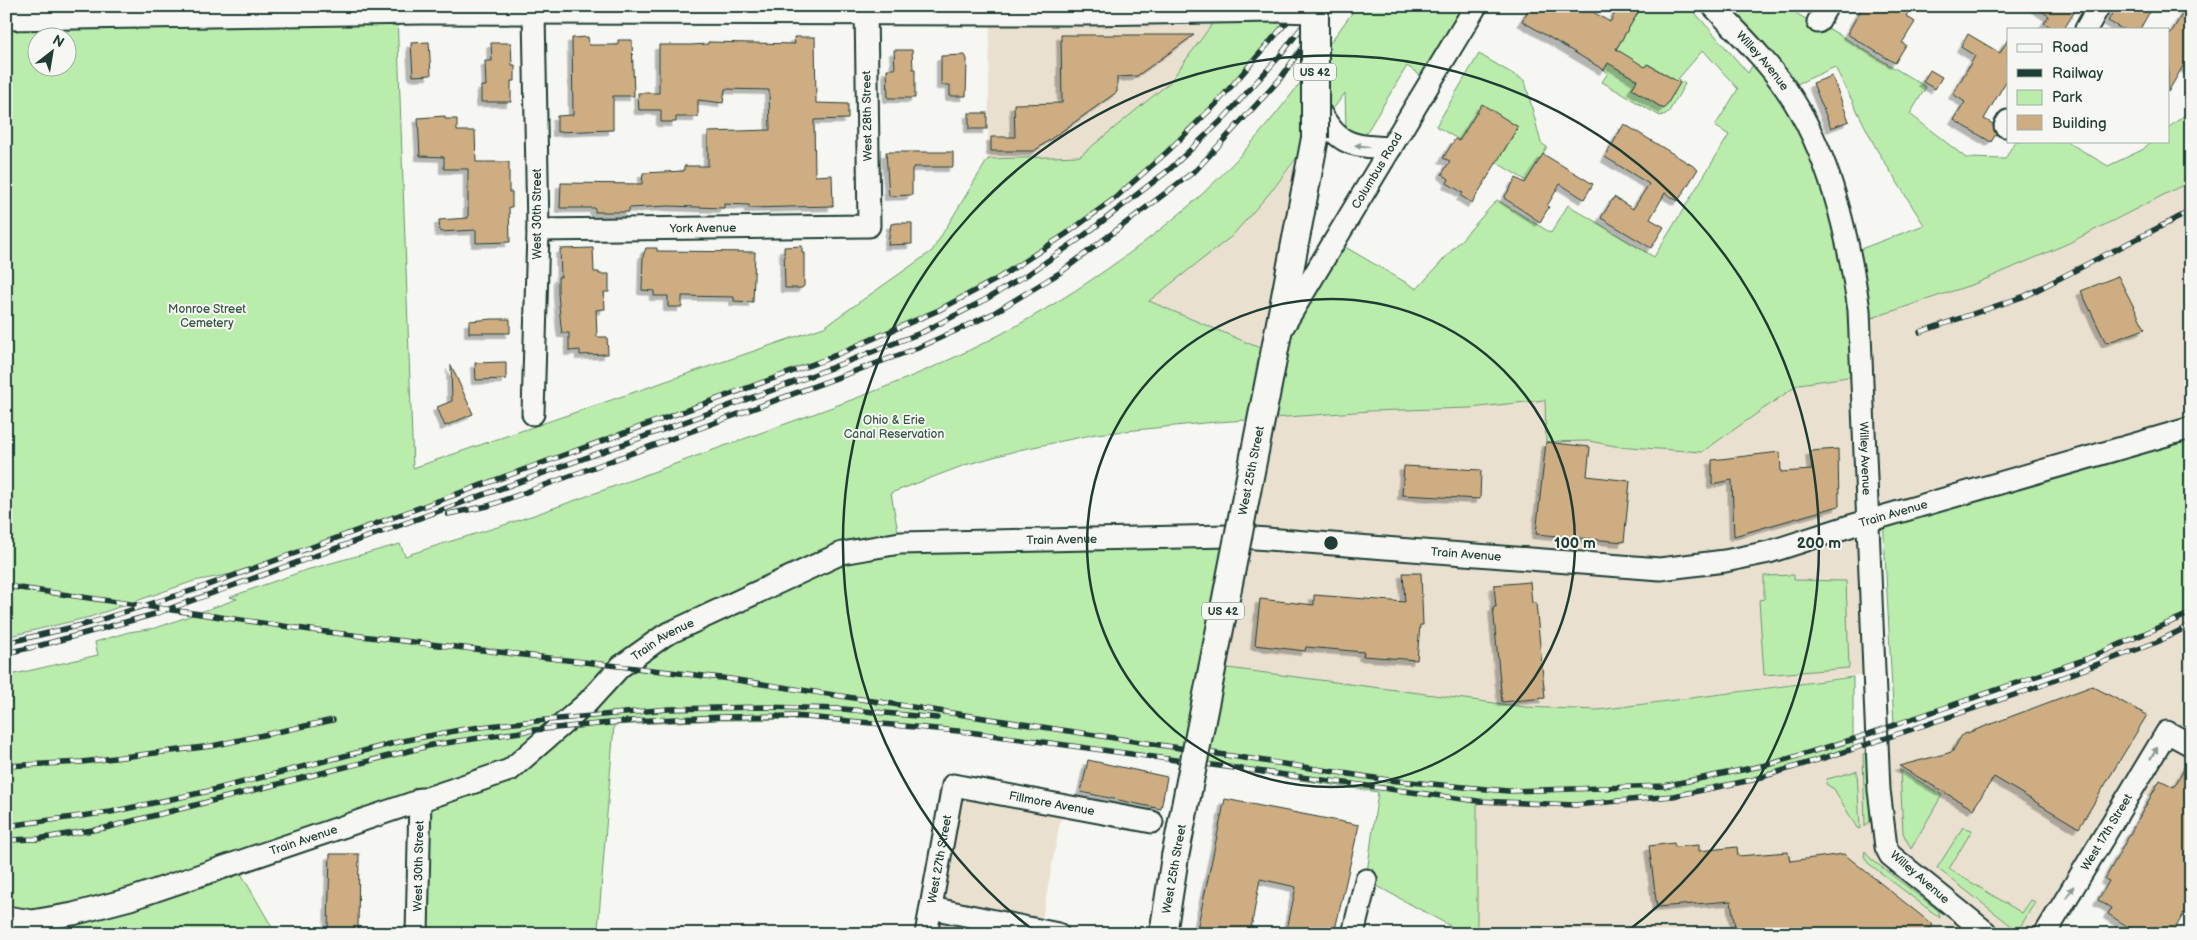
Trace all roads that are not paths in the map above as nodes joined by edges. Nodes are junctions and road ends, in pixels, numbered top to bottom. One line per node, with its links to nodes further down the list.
1 (1476, 6): 14 (street, Columbus Road)
2 (1713, 6): 20 (street, Willey Avenue)
3 (2099, 6): 12 (street)
4 (1315, 9): 8 (street, bridge); 13 (main road, West 25th Street / US 42, bridge)
5 (422, 10): 9 (street); 10 (street)
6 (643, 10): 7 (street); 10 (street)
7 (866, 10): 8 (street); 15 (street, West 28th Street)
8 (1085, 10)
9 (41, 13): 11 (street)
10 (534, 13): 16 (street, West 30th Street)
11 (6, 19)
12 (2087, 28)
13 (1325, 137): 14 (street, one-way to 13); 17 (main road, West 25th Street / US 42)
14 (1392, 148): 17 (street, Columbus Road)
15 (869, 226): 16 (street, York Avenue)
16 (538, 230): 18 (street, West 30th Street)
17 (1279, 334): 31 (main road, West 25th Street / US 42, bridge)
18 (533, 414)
19 (2191, 428): 20 (street, Train Avenue)
20 (1868, 520): 23 (street, Train Avenue); 33 (street, Willey Avenue)
21 (2191, 745): 34 (street, West 17th Street, one-way to 21)
22 (953, 785): 24 (street, Fillmore Avenue); 26 (street, West 27th Street)
23 (420, 799): 27 (street, Train Avenue); 28 (street, West 30th Street)
24 (1152, 822)
25 (1366, 880): 32 (street)
26 (931, 908): 29 (street, West 27th Street); 30 (street)
27 (6, 917)
28 (417, 934)
29 (926, 934)
30 (1058, 934)
31 (1163, 934)
32 (1354, 934)
33 (1988, 934)
34 (2045, 934)

